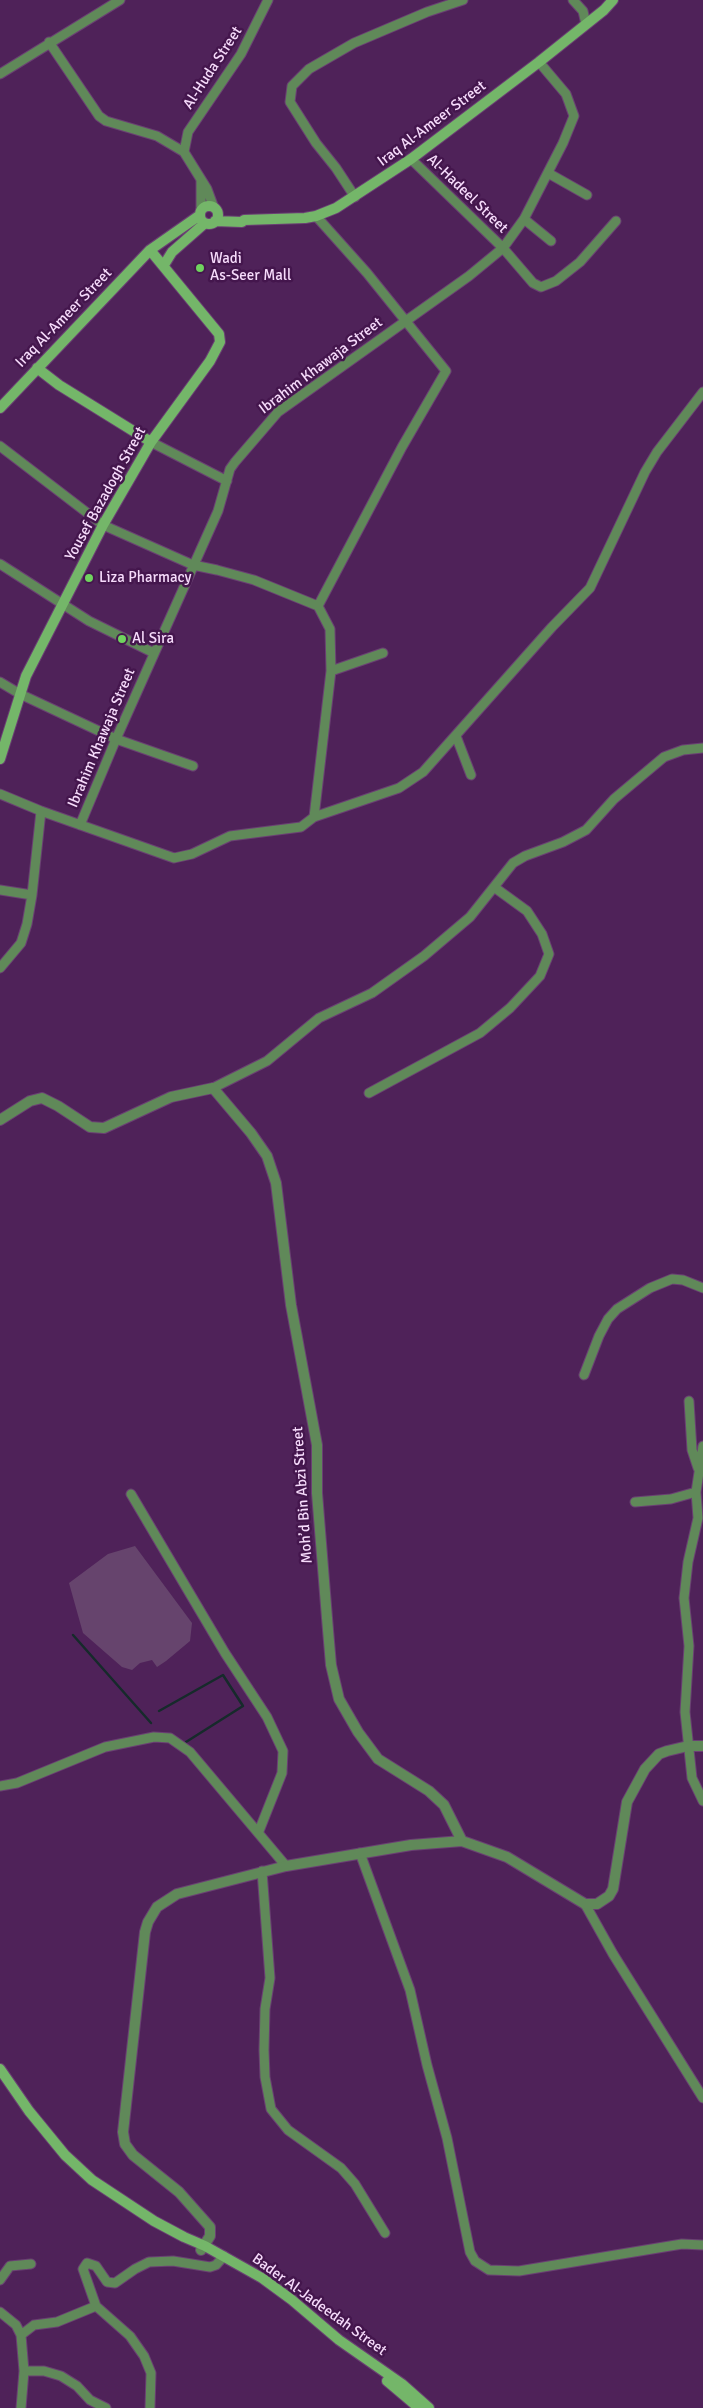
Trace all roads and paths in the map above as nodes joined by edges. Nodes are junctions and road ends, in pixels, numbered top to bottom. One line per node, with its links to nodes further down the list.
1 (120, 0): 7 (street)
2 (268, 0): 10 (street, Al-Huda Street)
3 (463, 0): 14 (street)
4 (573, 0): 6 (street)
5 (613, 0): 6 (main road, Iraq Al-Ameer Street)
6 (586, 24): 8 (main road, Iraq Al-Ameer Street)
7 (49, 42): 9 (street); 10 (street)
8 (539, 62): 11 (main road, Iraq Al-Ameer Street); 12 (street, Ibrahim Khawaja Street)
9 (0, 74)
10 (184, 152): 15 (street)
11 (412, 160): 14 (main road, Iraq Al-Ameer Street); 20 (street, Al-Hadeel Street)
12 (548, 173): 13 (street); 17 (street, Ibrahim Khawaja Street)
13 (587, 194)
14 (355, 197): 16 (main road, Iraq Al-Ameer Street)
15 (209, 215): 16 (main road, Iraq Al-Ameer Street); 21 (main road, Iraq Al-Ameer Street); 22 (main road)
16 (316, 216): 23 (street)
17 (524, 219): 19 (street); 20 (street, Ibrahim Khawaja Street)
18 (616, 221): 20 (street, Al-Hadeel Street)
19 (551, 241)
20 (503, 248): 23 (street, Ibrahim Khawaja Street)
21 (150, 250): 22 (main road); 24 (main road, Iraq Al-Ameer Street)
22 (164, 265): 27 (main road, Yousef Bazadogh Street)
23 (405, 320): 29 (street, Ibrahim Khawaja Street); 34 (street)
24 (37, 368): 26 (main road, Iraq Al-Ameer Street); 27 (main road)
25 (703, 392): 40 (street)
26 (0, 408)
27 (151, 442): 29 (street); 30 (main road, Yousef Bazadogh Street)
28 (0, 446): 30 (street)
29 (227, 481): 32 (street, Ibrahim Khawaja Street)
30 (103, 525): 32 (street); 33 (main road, Yousef Bazadogh Street)
31 (0, 564): 33 (street)
32 (193, 566): 34 (street); 35 (street, Ibrahim Khawaja Street)
33 (64, 604): 35 (street); 39 (main road, Yousef Bazadogh Street)
34 (318, 606): 37 (street)
35 (154, 653): 41 (street, Ibrahim Khawaja Street)
36 (383, 653): 37 (street)
37 (331, 671): 48 (street)
38 (0, 682): 39 (street)
39 (20, 694): 41 (street); 43 (main road, Yousef Bazadogh Street)
40 (456, 736): 45 (street); 48 (street)
41 (116, 738): 44 (street); 49 (street, Ibrahim Khawaja Street)
42 (703, 748): 50 (street)
43 (0, 759)
44 (193, 766)
45 (471, 774)
46 (0, 794): 47 (street)
47 (41, 811): 49 (street); 52 (street)
48 (314, 817): 49 (street)
49 (80, 825)
50 (494, 887): 54 (street); 55 (street)
51 (0, 890): 52 (street)
52 (32, 895): 53 (street)
53 (0, 968)
54 (213, 1088): 56 (street); 70 (street, Moh’d Bin Abzi Street)
55 (369, 1093)
56 (0, 1120)
57 (703, 1288): 58 (street)
58 (584, 1375)
59 (689, 1401): 61 (street)
60 (703, 1446): 61 (street)
61 (698, 1469): 62 (street)
62 (696, 1492): 64 (street); 65 (street)
63 (131, 1494): 69 (street)
64 (635, 1502)
65 (688, 1746): 66 (street); 68 (street); 74 (street)
66 (703, 1746)
67 (0, 1786): 69 (street)
68 (703, 1801)
69 (259, 1832): 72 (street)
70 (462, 1841): 71 (street); 74 (street)
71 (360, 1853): 72 (street); 78 (street)
72 (286, 1866): 73 (street)
73 (262, 1871): 77 (street); 79 (street)
74 (585, 1904): 76 (street)
75 (0, 2069): 79 (main road, Bader Al-Jadeedah Street)
76 (703, 2098)
77 (385, 2233)
78 (703, 2245)
79 (203, 2248): 80 (main road, Bader Al-Jadeedah Street)
80 (223, 2258): 83 (street); 90 (main road, Bader Al-Jadeedah Street); 91 (main road, Bader Al-Jadeedah Street)
81 (31, 2264): 82 (street)
82 (0, 2280)
83 (96, 2306): 85 (street); 89 (street)
84 (0, 2312): 85 (street)
85 (21, 2335): 86 (street)
86 (24, 2371): 87 (street); 88 (street)
87 (22, 2408)
88 (106, 2408)
89 (150, 2408)
90 (418, 2408)
91 (429, 2408)

